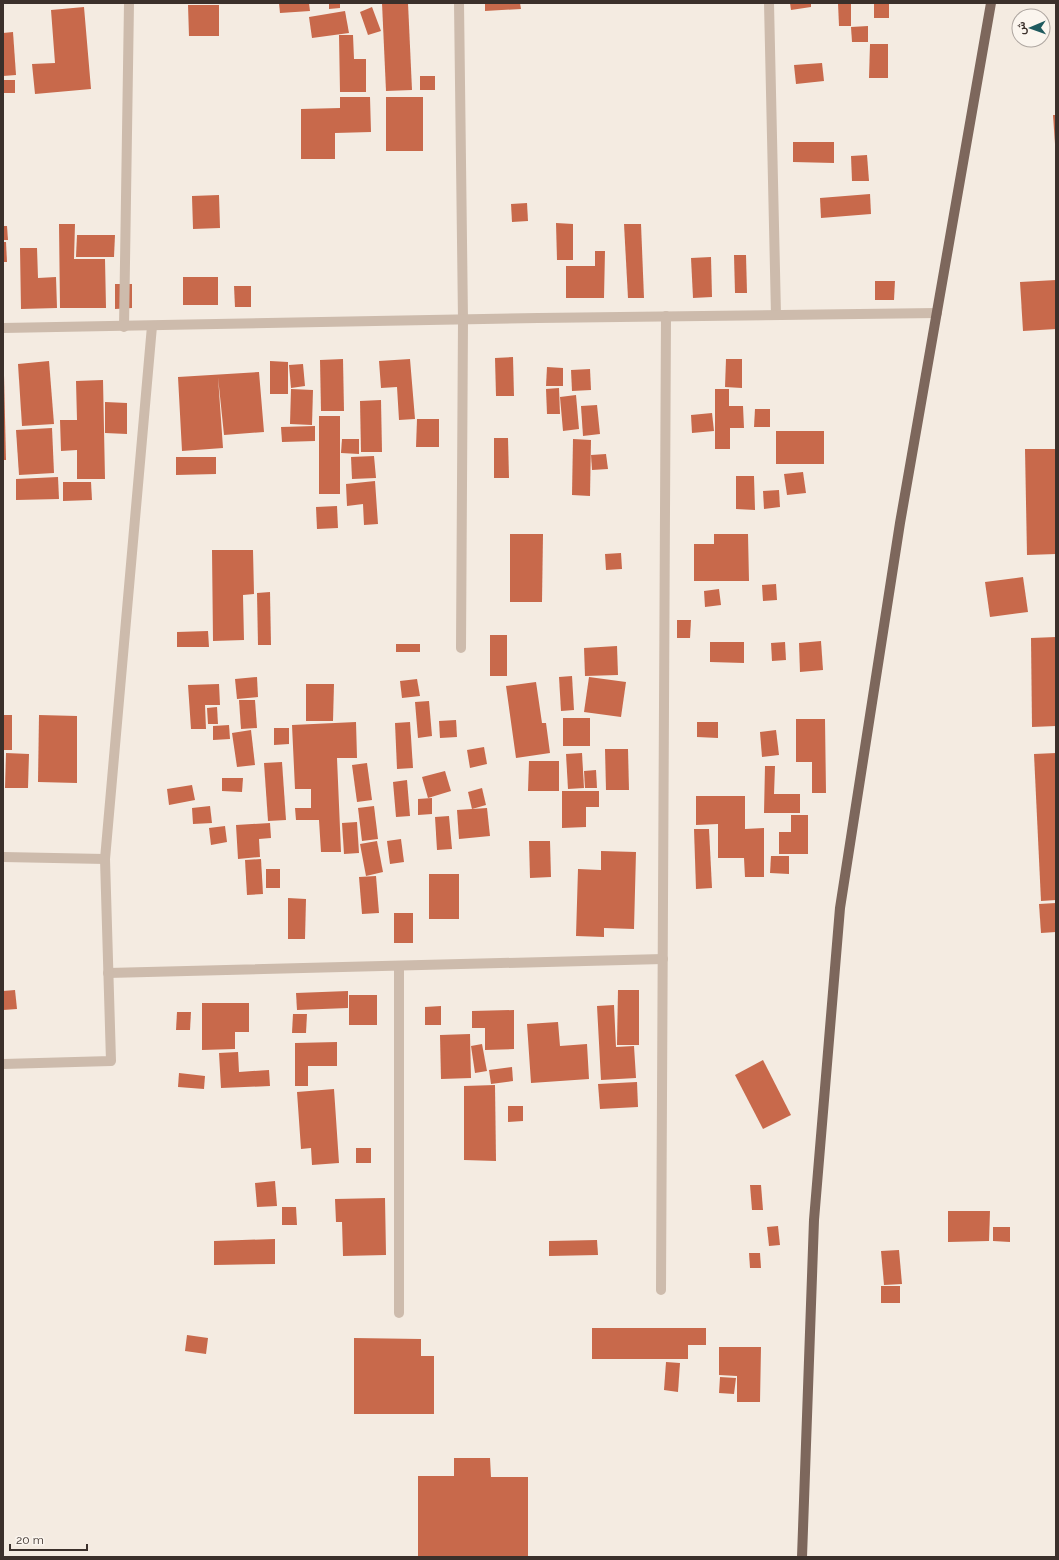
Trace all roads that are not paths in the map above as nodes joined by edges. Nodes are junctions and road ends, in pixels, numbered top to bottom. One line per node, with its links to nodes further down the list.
1 (129, 3): 10 (street)
2 (459, 3): 8 (street)
3 (769, 3): 6 (street)
4 (991, 3): 5 (main road)
5 (937, 313): 6 (street); 21 (main road)
6 (776, 315): 7 (street)
7 (666, 316): 8 (street); 15 (street)
8 (464, 320): 9 (street); 12 (street)
9 (152, 326): 10 (street); 14 (street)
10 (124, 327): 11 (street)
11 (3, 328)
12 (461, 648)
13 (3, 857): 14 (street)
14 (105, 859): 17 (street)
15 (663, 959): 16 (street); 19 (street)
16 (399, 966): 17 (street); 20 (street)
17 (108, 973): 18 (street)
18 (3, 1064)
19 (661, 1290)
20 (399, 1313)
21 (802, 1557)

